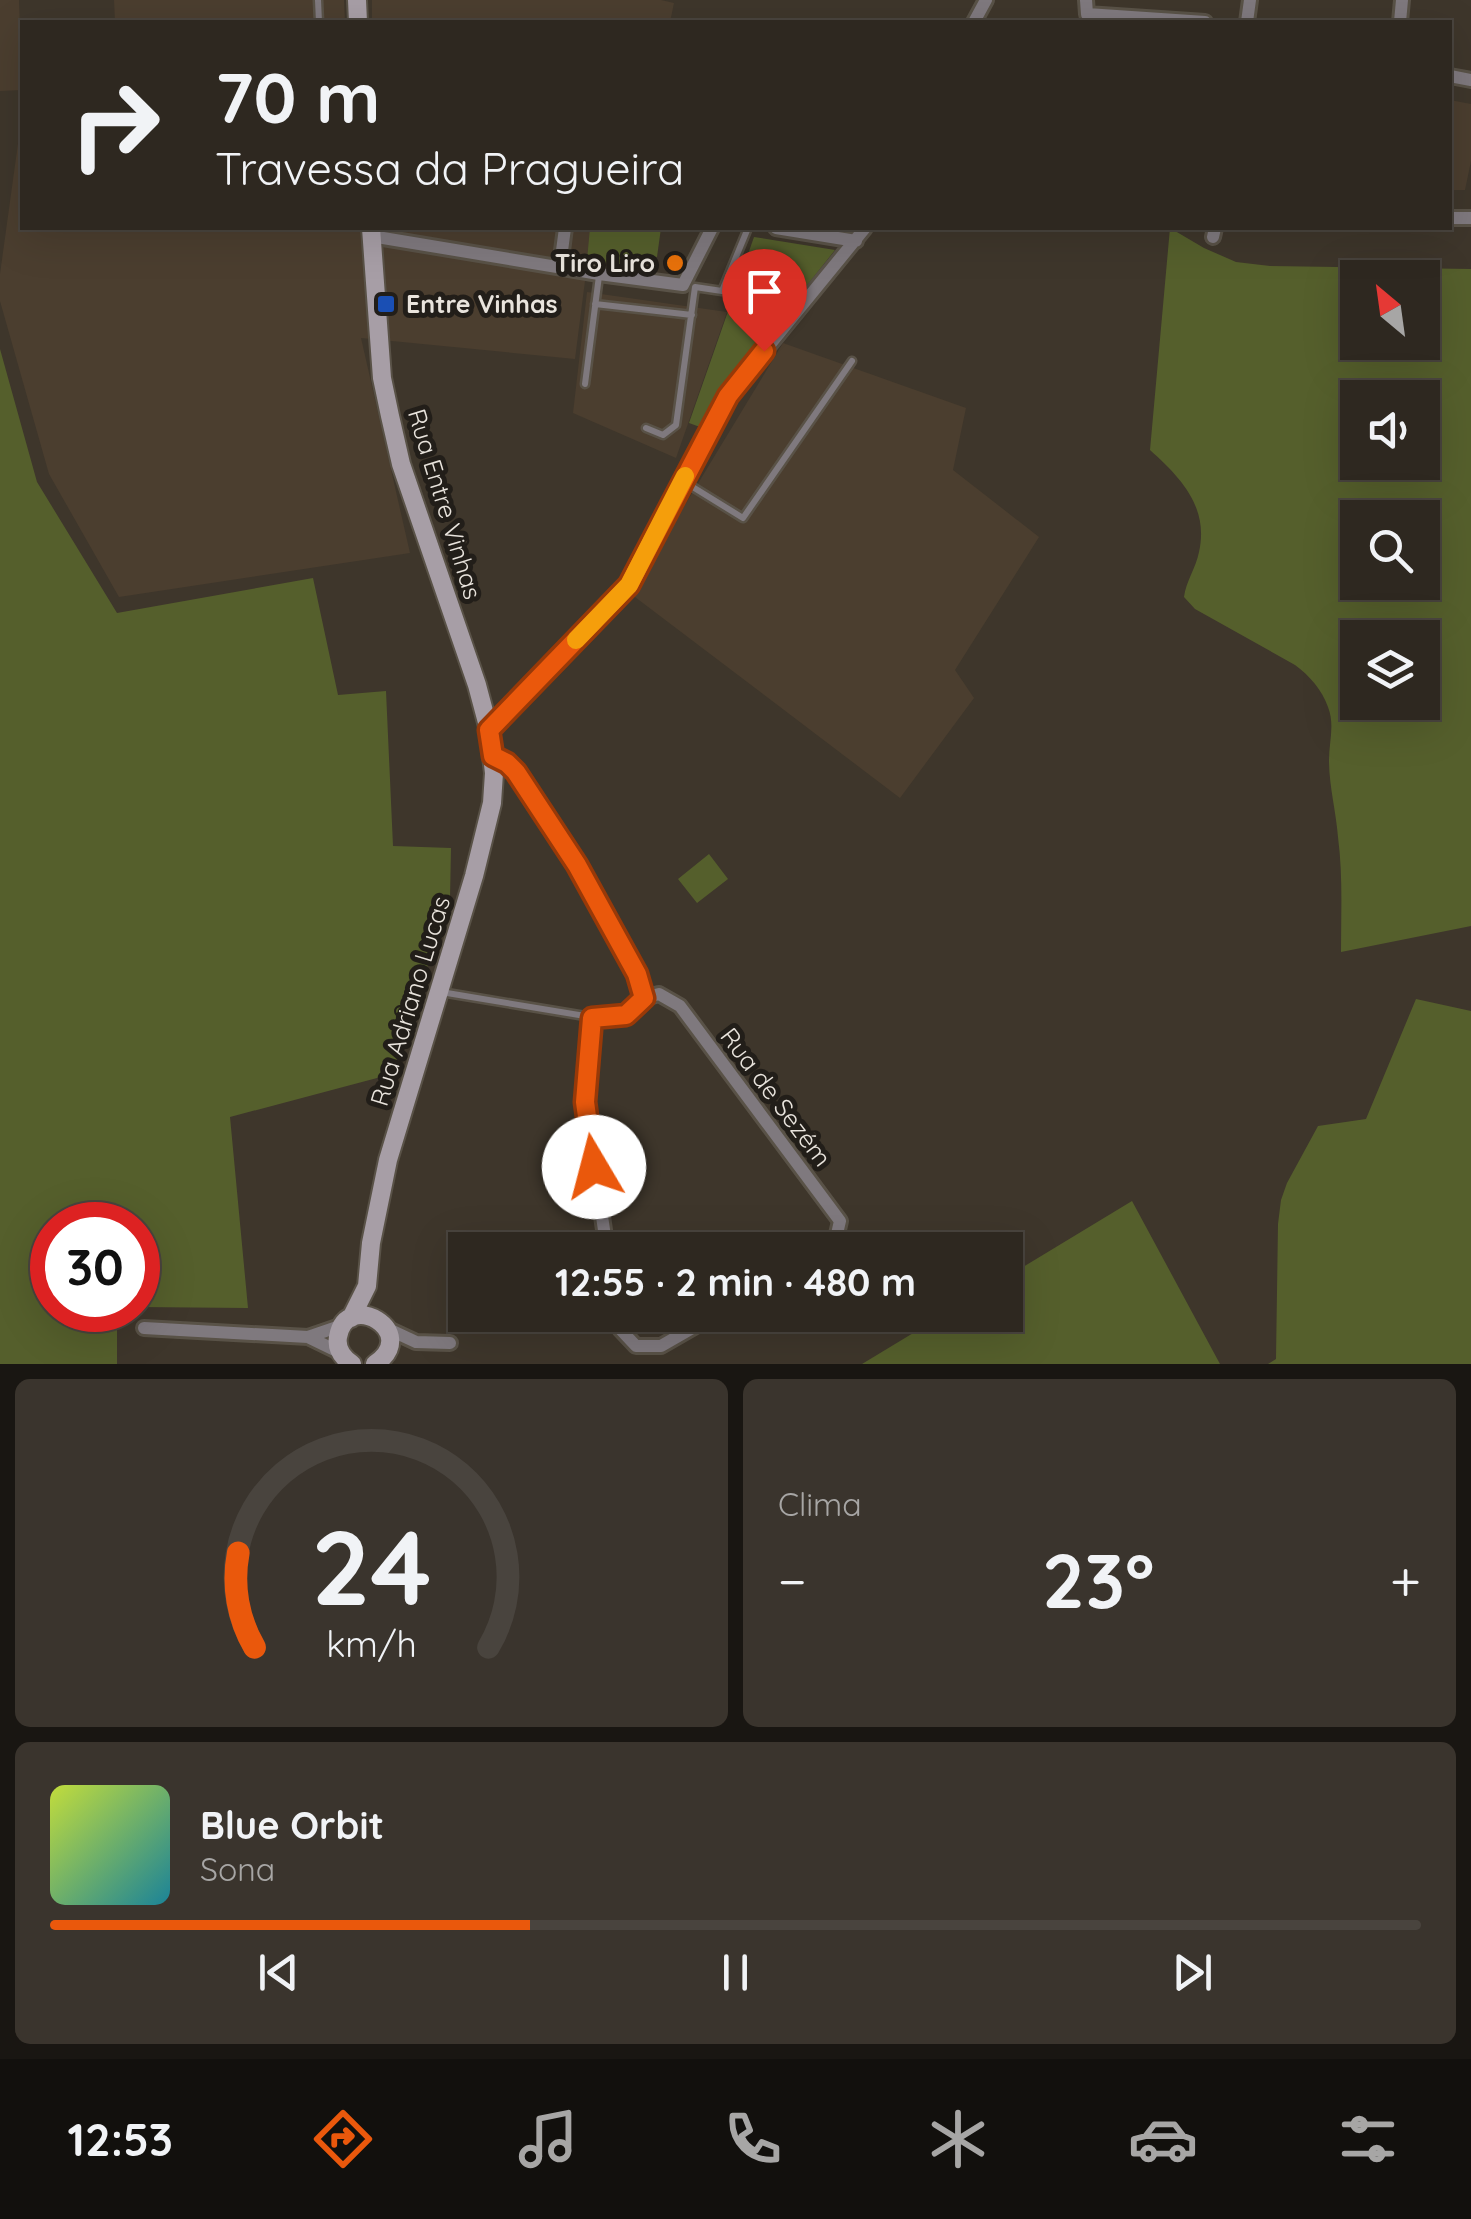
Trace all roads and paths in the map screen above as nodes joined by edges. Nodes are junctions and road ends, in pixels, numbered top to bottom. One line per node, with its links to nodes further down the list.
1 (1086, 0): 2 (street)
2 (1176, 20)
3 (565, 230): 10 (street)
4 (711, 230): 12 (street)
5 (747, 230): 12 (lane)
6 (787, 230): 9 (street)
7 (864, 230): 9 (street)
8 (371, 232): 10 (street); 19 (street, Rua Entre Vinhas)
9 (856, 242): 18 (street)
10 (560, 266): 11 (street)
11 (599, 274): 12 (street); 13 (lane)
12 (689, 286): 14 (lane)
13 (595, 304): 14 (lane); 16 (lane)
14 (692, 315): 17 (lane)
15 (852, 361): 18 (lane)
16 (585, 384)
17 (646, 428)
18 (682, 480): 19 (street)
19 (489, 730): 20 (street, Rua Adriano Lucas)
20 (493, 756): 21 (street, Rua Adriano Lucas); 22 (street)
21 (440, 991): 23 (lane); 26 (street, Rua Adriano Lucas)
22 (644, 998): 23 (street); 25 (street, Rua de Sezém)
23 (592, 1018): 24 (street)
24 (604, 1232)
25 (838, 1232)
26 (368, 1286): 27 (street, Rua Adriano Lucas); 28 (street, Rua Adriano Lucas)
27 (347, 1321): 28 (street); 32 (street); 35 (street)
28 (383, 1324): 33 (street); 36 (street)
29 (160, 1329): 32 (street)
30 (622, 1332): 31 (street)
31 (685, 1332)
32 (308, 1337): 35 (street)
33 (416, 1342): 34 (street); 36 (street)
34 (450, 1343)
35 (347, 1361)
36 (378, 1362)

